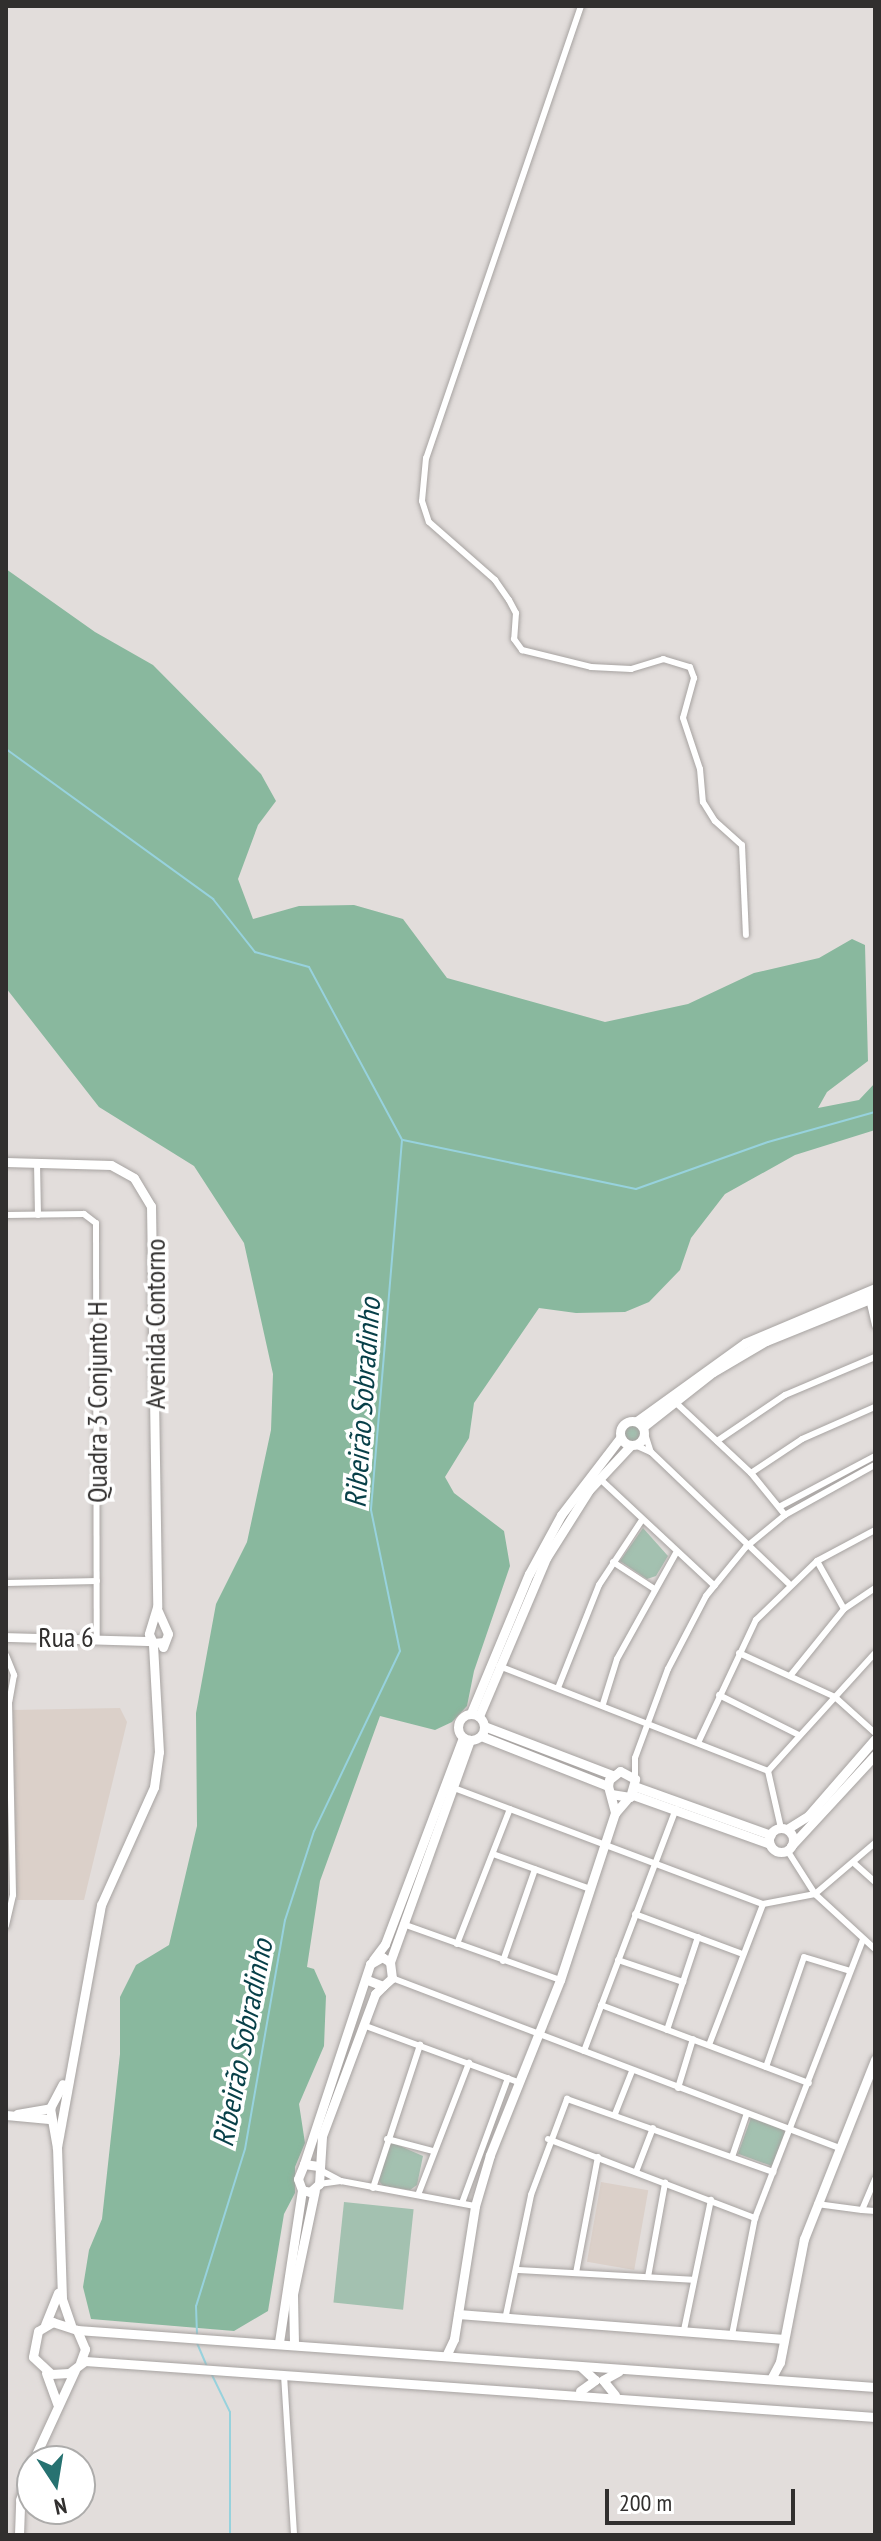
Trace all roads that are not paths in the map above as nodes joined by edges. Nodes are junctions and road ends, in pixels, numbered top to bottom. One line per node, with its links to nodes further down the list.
1 (581, 6): 2 (street)
2 (746, 935)
3 (6, 1162): 4 (street, Avenida Contorno)
4 (37, 1162): 6 (street); 37 (street, Avenida Contorno)
5 (6, 1215): 6 (street)
6 (38, 1215): 30 (street, Quadra 3 Conjunto H)
7 (875, 1288): 13 (street)
8 (872, 1298): 9 (street); 11 (street)
9 (875, 1325)
10 (875, 1357): 15 (street)
11 (674, 1401): 13 (street); 15 (street)
12 (875, 1407): 20 (street)
13 (642, 1427): 14 (street); 16 (street); 17 (street)
14 (620, 1438): 16 (street); 51 (street)
15 (717, 1441): 20 (street)
16 (633, 1446): 17 (street); 21 (street)
17 (651, 1452): 26 (street)
18 (875, 1456): 22 (street)
19 (875, 1465): 23 (street)
20 (751, 1473): 22 (street)
21 (599, 1478): 24 (street); 45 (street)
22 (779, 1507): 23 (street)
23 (785, 1515): 26 (street)
24 (642, 1520): 27 (street); 29 (street)
25 (875, 1530): 28 (street)
26 (746, 1547): 32 (street); 33 (street)
27 (676, 1553): 33 (street); 34 (street)
28 (817, 1561): 32 (street); 36 (street)
29 (613, 1562): 34 (street); 47 (street)
30 (97, 1581): 31 (street); 38 (street, Quadra 3 Conjunto H)
31 (6, 1583)
32 (788, 1583): 41 (street)
33 (715, 1586): 52 (street)
34 (653, 1588): 50 (street)
35 (875, 1588): 36 (street)
36 (844, 1609): 46 (street)
37 (154, 1634): 38 (street, Rua 6); 40 (street, Rua 6); 40 (street); 44 (street)
38 (97, 1636): 39 (street, Rua 6)
39 (6, 1637)
40 (164, 1642): 44 (street)
41 (739, 1653): 46 (street); 48 (street)
42 (875, 1653): 49 (street)
43 (6, 1655): 84 (street)
44 (157, 1665): 112 (street)
45 (498, 1666): 47 (street); 51 (street)
46 (790, 1676): 49 (street)
47 (558, 1688): 50 (street)
48 (719, 1695): 55 (street); 58 (street)
49 (835, 1697): 54 (street); 55 (street)
50 (603, 1704): 52 (street)
51 (475, 1715): 53 (street); 56 (street)
52 (648, 1723): 58 (street); 60 (street)
53 (483, 1731): 56 (street); 62 (street); 64 (street)
54 (875, 1733)
55 (799, 1735): 61 (street)
56 (466, 1739): 63 (street); 90 (street)
57 (875, 1739): 69 (street)
58 (698, 1743): 61 (street)
59 (875, 1755): 73 (street)
60 (635, 1758): 62 (street); 65 (street)
61 (768, 1771): 69 (street)
62 (616, 1773): 64 (street); 65 (street)
63 (454, 1788): 66 (street); 83 (street)
64 (610, 1790): 65 (street); 68 (street)
65 (633, 1790): 67 (street); 68 (street); 70 (street)
66 (510, 1809): 72 (street); 74 (street)
67 (676, 1809): 70 (street); 76 (street)
68 (615, 1813): 72 (street)
69 (784, 1828): 70 (street); 73 (street)
70 (771, 1839): 73 (street)
71 (875, 1843): 75 (street)
72 (602, 1848): 76 (street); 79 (street)
73 (789, 1848): 80 (street)
74 (493, 1854): 77 (street); 87 (street)
75 (855, 1864): 78 (street); 80 (street)
76 (652, 1866): 81 (street); 82 (street)
77 (535, 1869): 79 (street); 92 (street)
78 (875, 1882)
79 (590, 1889): 97 (street)
80 (815, 1894): 81 (street); 86 (street)
81 (763, 1904): 89 (street)
82 (635, 1914): 85 (street); 91 (street)
83 (403, 1924): 87 (street); 93 (street)
84 (6, 1926)
85 (698, 1937): 89 (street); 98 (street)
86 (863, 1939): 88 (street); 94 (street)
87 (457, 1944): 92 (street)
88 (875, 1949)
89 (740, 1953): 106 (street)
90 (373, 1960): 93 (street); 96 (street)
91 (618, 1960): 98 (street); 100 (street)
92 (503, 1961): 97 (street)
93 (390, 1962): 95 (street)
94 (850, 1971): 110 (street); 114 (street)
95 (392, 1978): 99 (street); 103 (street)
96 (367, 1980): 99 (street); 130 (street)
97 (560, 1980): 103 (street)
98 (683, 1982): 102 (street)
99 (383, 1986): 101 (street)
100 (601, 2005): 102 (street); 107 (street)
101 (363, 2025): 105 (street); 131 (street)
102 (667, 2030): 104 (street)
103 (538, 2032): 107 (street); 113 (street)
104 (693, 2039): 106 (street); 115 (street)
105 (420, 2045): 108 (street); 123 (street)
106 (709, 2045): 110 (street)
107 (584, 2051): 111 (street)
108 (469, 2063): 113 (street); 127 (street)
109 (874, 2066): 126 (street)
110 (766, 2067): 114 (street)
111 (632, 2071): 115 (street); 120 (street)
112 (67, 2073): 116 (street); 119 (street)
113 (513, 2080): 142 (street); 144 (street)
114 (809, 2083): 122 (street)
115 (678, 2088): 117 (street)
116 (50, 2113): 118 (street); 119 (street); 119 (street); 125 (street)
117 (747, 2113): 122 (street); 129 (street)
118 (11, 2114)
119 (64, 2114): 125 (street)
120 (615, 2114): 121 (street); 124 (street)
121 (653, 2128): 129 (street); 132 (street)
122 (792, 2129): 126 (street); 133 (street)
123 (387, 2139): 127 (street); 138 (street)
124 (548, 2139): 128 (street); 148 (street)
125 (57, 2147): 151 (street)
126 (840, 2148): 143 (street)
127 (433, 2151): 140 (street)
128 (598, 2157): 132 (street); 149 (street)
129 (732, 2157): 133 (street)
130 (304, 2164): 131 (street); 139 (street)
131 (319, 2168): 135 (street); 137 (street)
132 (636, 2172): 136 (street)
133 (773, 2172): 147 (street)
134 (875, 2179): 145 (street)
135 (341, 2181): 137 (street); 138 (street)
136 (665, 2183): 141 (street); 150 (street)
137 (317, 2187): 139 (street); 162 (street)
138 (373, 2188): 140 (street)
139 (302, 2190): 161 (street)
140 (418, 2195): 142 (street)
141 (711, 2200): 147 (street); 152 (street)
142 (462, 2203): 144 (street)
143 (817, 2204): 145 (street); 160 (street)
144 (475, 2206): 153 (street)
145 (862, 2210): 146 (street)
146 (875, 2211)
147 (755, 2218): 158 (street)
148 (517, 2270): 149 (street); 154 (street)
149 (576, 2273): 150 (street)
150 (648, 2277): 152 (street)
151 (60, 2278): 155 (street); 156 (street)
152 (694, 2280): 157 (street)
153 (458, 2314): 154 (street); 159 (street)
154 (506, 2315): 157 (street)
155 (45, 2325): 156 (street); 168 (street)
156 (74, 2327): 161 (street); 167 (street)
157 (684, 2330): 158 (street)
158 (732, 2335): 160 (street)
159 (454, 2339): 163 (street); 164 (street)
160 (784, 2339): 165 (street)
161 (279, 2342): 162 (street)
162 (294, 2343): 163 (street)
163 (446, 2356): 164 (street)
164 (467, 2357): 166 (street)
165 (780, 2362): 171 (street); 172 (street)
166 (572, 2364): 169 (street); 174 (street)
167 (78, 2365): 168 (street); 170 (street); 176 (street)
168 (43, 2371): 176 (street)
169 (663, 2371): 171 (street); 175 (street)
170 (284, 2375): 174 (street); 179 (street)
171 (771, 2379): 172 (street)
172 (793, 2381): 173 (street)
173 (875, 2387)
174 (536, 2393): 175 (street)
175 (619, 2397): 177 (street)
176 (58, 2407): 178 (street)
177 (875, 2415)
178 (41, 2445)
179 (294, 2535)

